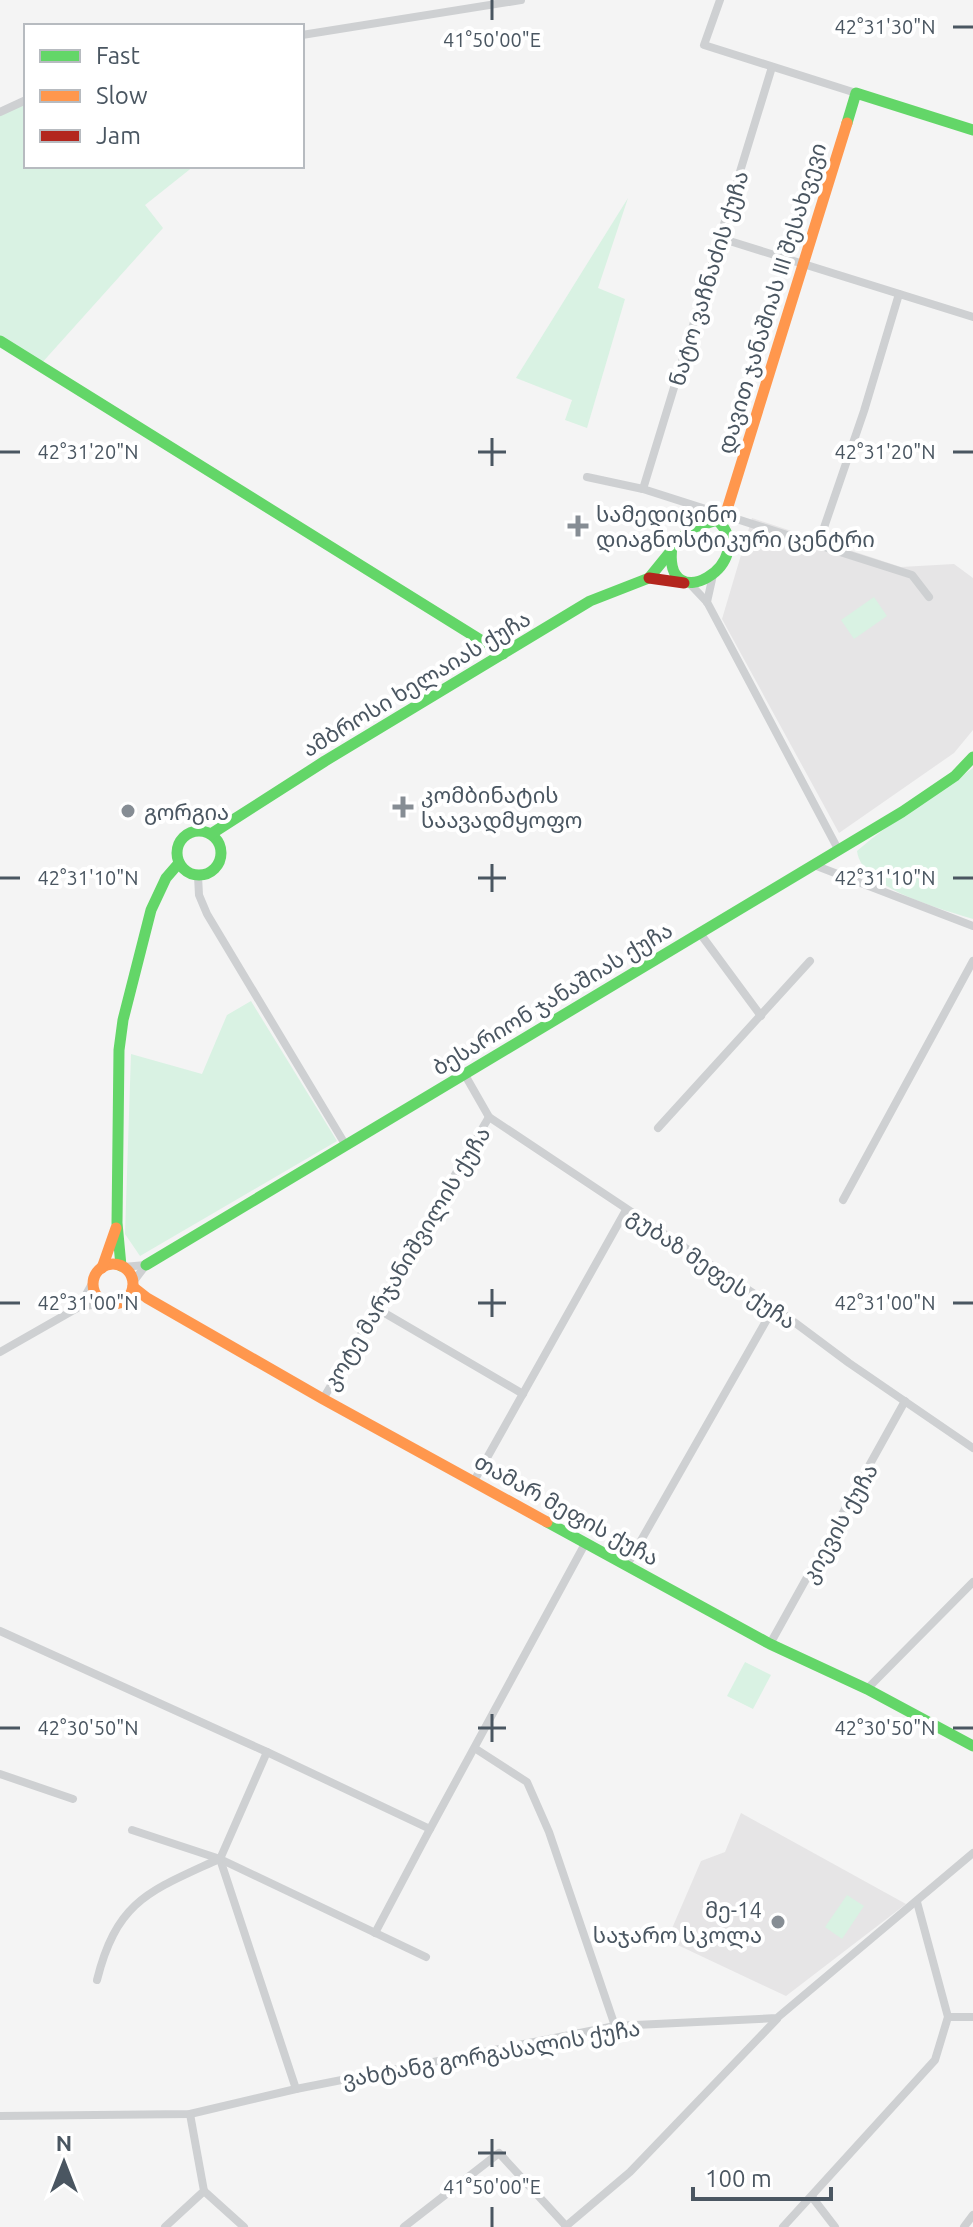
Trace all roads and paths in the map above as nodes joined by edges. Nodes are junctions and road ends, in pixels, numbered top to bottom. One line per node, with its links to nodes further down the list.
1 (521, 0): 3 (street)
2 (720, 0): 4 (street)
3 (304, 35)
4 (772, 67): 5 (street); 9 (street, ნატო ვაჩნაძის ქუჩა)
5 (856, 93): 8 (street); 10 (street, დავით ჯანაშიას III შესახვევი)
6 (24, 101): 7 (street)
7 (0, 112)
8 (973, 130)
9 (720, 238): 10 (street); 15 (street, ნატო ვაჩნაძის ქუჩა)
10 (802, 264): 11 (street); 16 (street, დავით ჯანაშიას III შესახვევი)
11 (899, 294): 12 (street); 19 (street)
12 (973, 317)
13 (0, 341): 26 (street)
14 (587, 477): 15 (street)
15 (643, 489): 16 (street)
16 (725, 516): 17 (street); 18 (street); 19 (street)
17 (706, 521): 18 (street); 20 (street)
18 (729, 536): 21 (street)
19 (818, 545): 24 (street)
20 (671, 551): 22 (street); 23 (street)
21 (713, 575): 23 (street); 25 (street)
22 (649, 578): 23 (street); 26 (street, ამბროსი ხელაიას ქუჩა)
23 (689, 584): 25 (street)
24 (929, 597)
25 (707, 602): 29 (street)
26 (503, 654): 28 (street, ამბროსი ხელაიას ქუჩა)
27 (973, 757): 29 (street, ბესარიონ ჯანაშიას ქუჩა)
28 (211, 834): 30 (street); 32 (street)
29 (839, 851): 31 (street, ბესარიონ ჯანაშიას ქუჩა)
30 (179, 863): 32 (street); 44 (street)
31 (814, 865): 33 (street); 34 (street, ბესარიონ ჯანაშიას ქუჩა)
32 (198, 876): 41 (street)
33 (973, 926)
34 (699, 932): 37 (street); 38 (street, ბესარიონ ჯანაშიას ქუჩა)
35 (810, 961): 37 (street)
36 (973, 961): 42 (street)
37 (761, 1016): 40 (street)
38 (465, 1075): 39 (street, გუბაზ მეფეს ქუჩა); 41 (street, ბესარიონ ჯანაშიას ქუჩა)
39 (489, 1117): 43 (street, გუბაზ მეფეს ქუჩა); 55 (street, კოტე მარჯანიშვილის ქუჩა)
40 (658, 1128)
41 (345, 1144): 45 (street, ბესარიონ ჯანაშიას ქუჩა)
42 (843, 1200)
43 (626, 1210): 54 (street, გუბაზ მეფეს ქუჩა); 57 (street)
44 (117, 1223): 46 (street); 47 (street)
45 (146, 1265): 46 (street); 49 (street)
46 (122, 1267): 47 (street); 49 (street)
47 (102, 1268): 48 (street)
48 (93, 1282): 51 (street); 53 (street)
49 (133, 1284): 50 (street, თამარ მეფის ქუჩა); 52 (street)
50 (147, 1298): 52 (street); 58 (street, თამარ მეფის ქუჩა)
51 (105, 1303): 52 (street); 53 (street)
52 (121, 1303)
53 (79, 1307): 56 (street)
54 (774, 1307): 59 (street, გუბაზ მეფეს ქუჩა); 63 (street)
55 (376, 1308): 57 (street); 58 (street, კოტე მარჯანიშვილის ქუჩა)
56 (0, 1352)
57 (523, 1394): 61 (street)
58 (323, 1399): 61 (street, თამარ მეფის ქუჩა)
59 (905, 1401): 60 (street, გუბაზ მეფეს ქუჩა); 66 (street, კიევის ქუჩა)
60 (973, 1448)
61 (474, 1481): 62 (street, თამარ მეფის ქუჩა)
62 (586, 1542): 63 (street, თამარ მეფის ქუჩა); 69 (street)
63 (627, 1565): 66 (street, თამარ მეფის ქუჩა)
64 (973, 1582): 67 (street)
65 (0, 1631): 70 (street)
66 (770, 1644): 67 (street, თამარ მეფის ქუჩა)
67 (867, 1689): 68 (street, თამარ მეფის ქუჩა)
68 (973, 1746)
69 (476, 1749): 73 (street); 84 (street)
70 (267, 1752): 73 (street); 76 (street)
71 (0, 1774): 72 (street)
72 (73, 1799)
73 (430, 1829): 78 (street)
74 (132, 1830): 76 (street)
75 (973, 1853): 77 (street)
76 (220, 1859): 78 (street); 80 (street); 85 (street)
77 (917, 1902): 81 (street); 83 (street)
78 (375, 1933): 79 (street)
79 (426, 1957)
80 (97, 1980)
81 (948, 2017): 82 (street); 89 (street)
82 (973, 2017)
83 (777, 2018): 84 (street, ვახტანგ გორგასალის ქუჩა); 91 (street)
84 (615, 2026): 85 (street, ვახტანგ გორგასალის ქუჩა)
85 (296, 2089): 86 (street, ვახტანგ გორგასალის ქუჩა)
86 (190, 2114): 87 (street, ვახტანგ გორგასალის ქუჩა); 88 (street)
87 (0, 2116)
88 (204, 2191): 92 (street); 93 (street)
89 (812, 2197): 95 (street); 96 (street)
90 (973, 2215): 97 (street)
91 (566, 2226): 94 (street)
92 (165, 2227)
93 (244, 2227)
94 (404, 2227)
95 (783, 2227)
96 (835, 2227)
97 (964, 2227)

